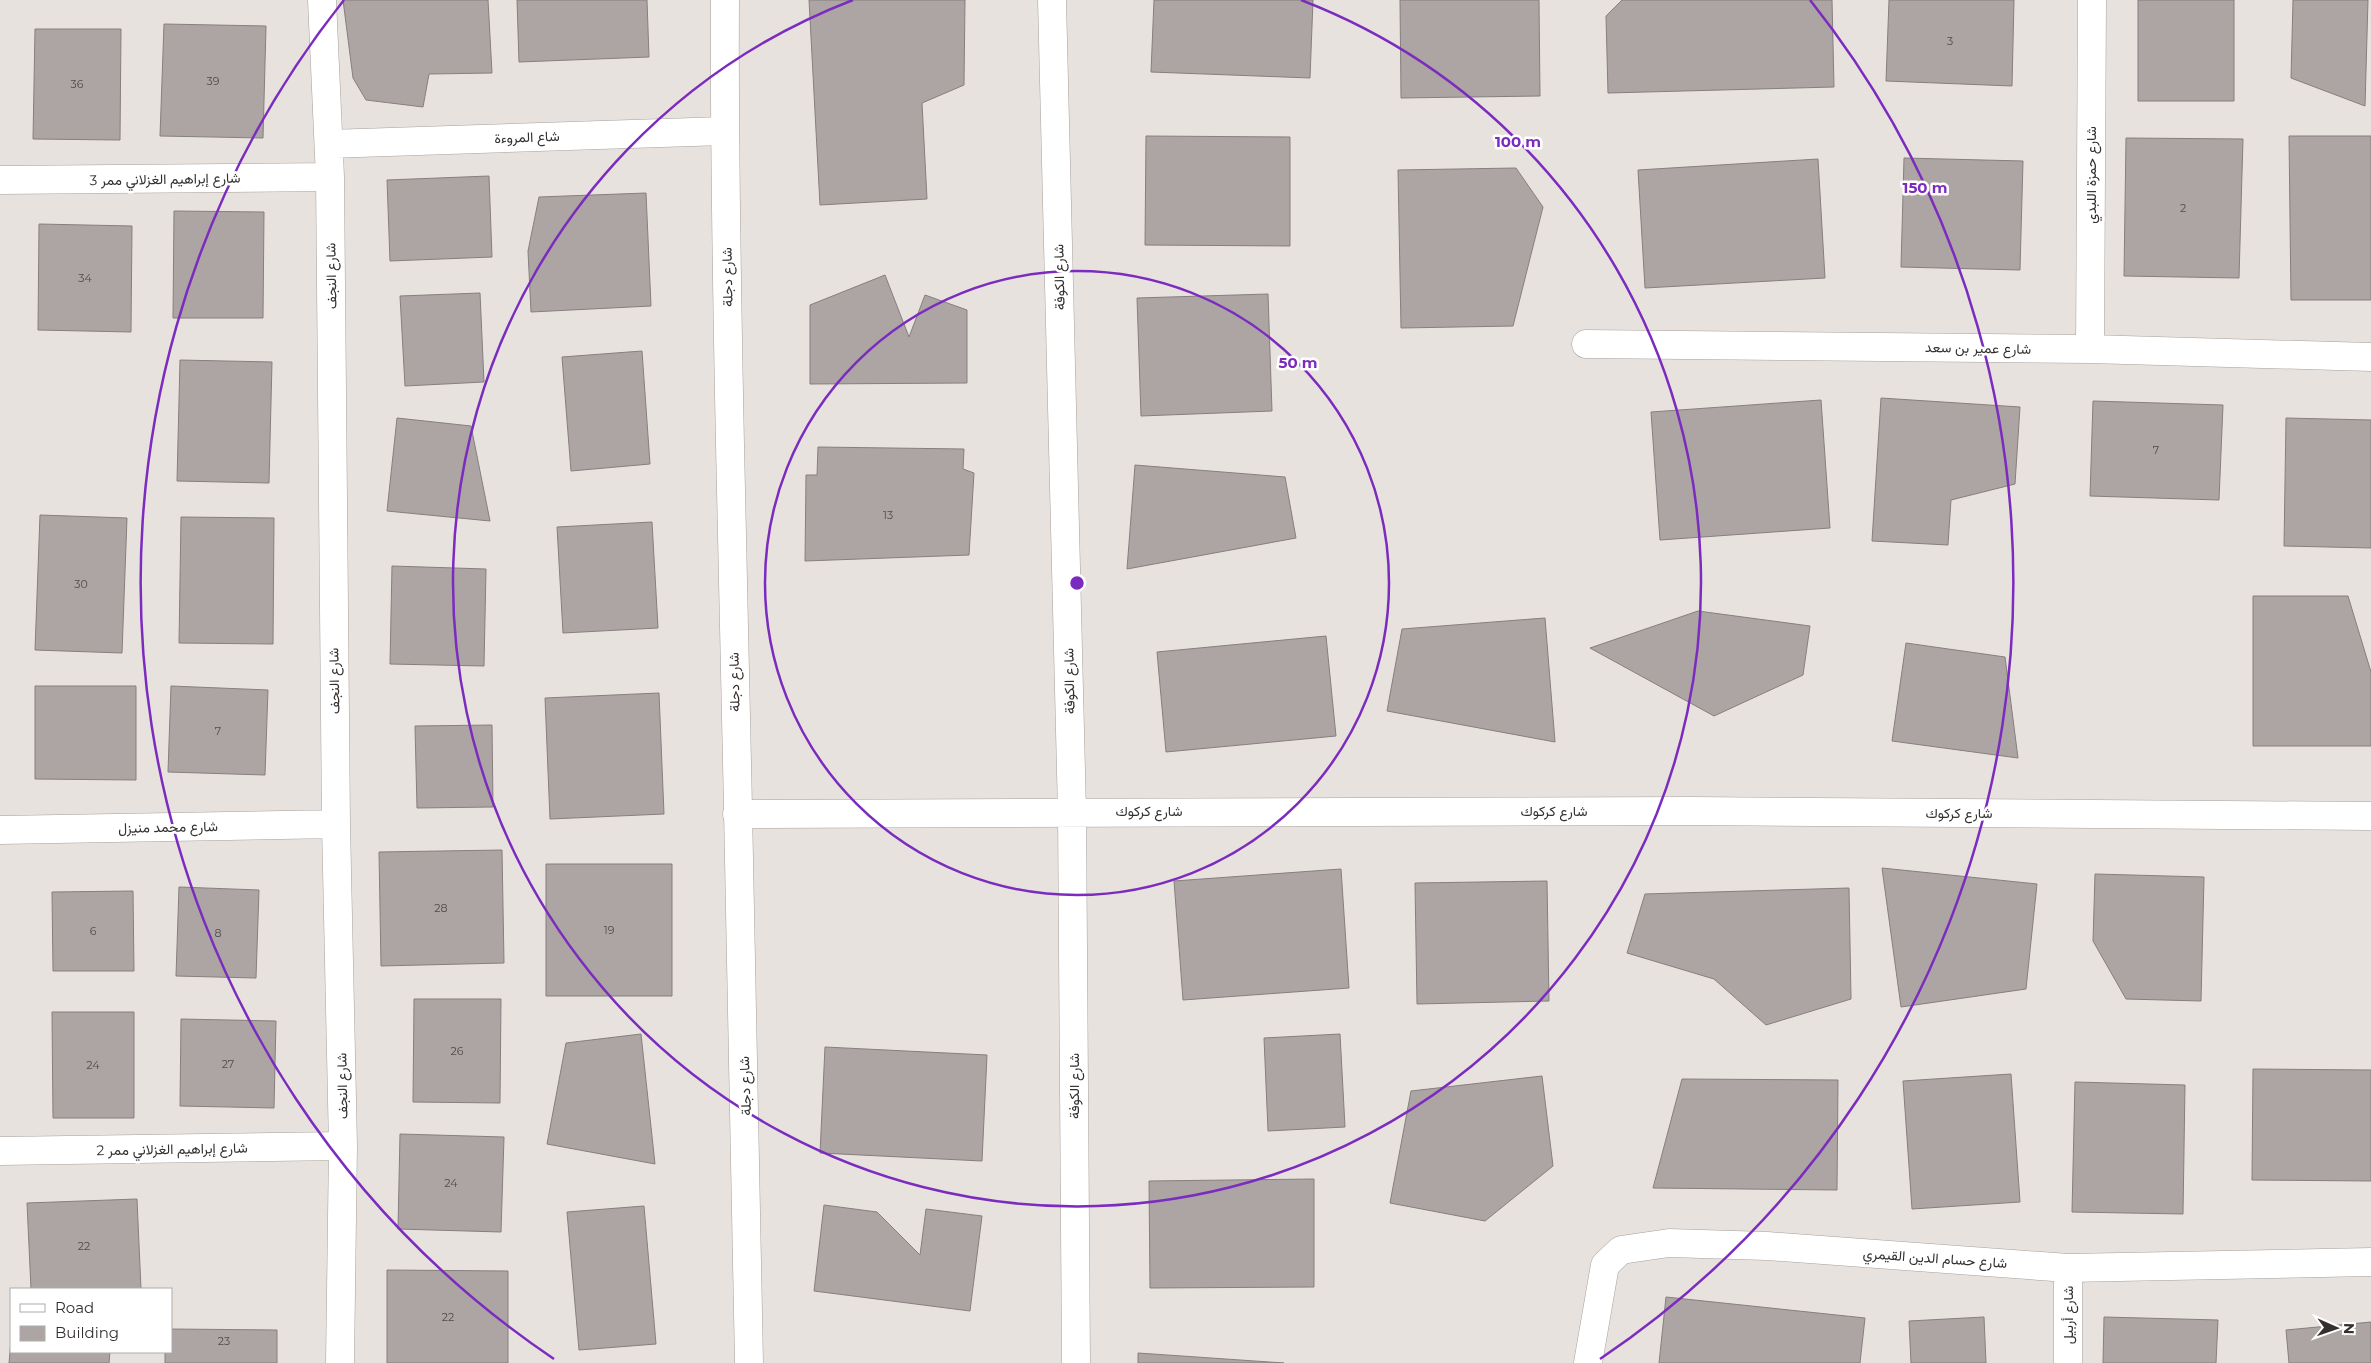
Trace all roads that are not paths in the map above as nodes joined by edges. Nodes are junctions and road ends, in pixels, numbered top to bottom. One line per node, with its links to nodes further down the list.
1 (322, 0): 6 (street, شارع النجف)
2 (726, 0): 5 (street, شارع دجلة)
3 (1052, 0): 12 (street, شارع الكوفة)
4 (2092, 0): 10 (street, شارع حمزة اللبدي)
5 (724, 131): 6 (street, شاع المروءة); 13 (street, شارع دجلة)
6 (329, 144): 7 (street, شارع النجف)
7 (330, 177): 8 (street, شارع إبراهيم الغزلاني ممر 3); 15 (street, شارع النجف)
8 (0, 180)
9 (1586, 344): 10 (street, شارع عمير بن سعد)
10 (2090, 350): 11 (street, شارع عمير بن سعد)
11 (2371, 357)
12 (1072, 812): 13 (street, شارع كركوك); 14 (street, شارع كركوك); 23 (street, شارع الكوفة)
13 (737, 814): 22 (street, شارع دجلة)
14 (2371, 816)
15 (336, 824): 16 (street, شارع محمد منيزل); 17 (street, شارع النجف)
16 (0, 830)
17 (343, 1146): 18 (street, شارع إبراهيم الغزلاني ممر 2); 21 (street, شارع النجف)
18 (0, 1151)
19 (2371, 1262): 20 (street, شارع حسام الدين القيمري)
20 (2068, 1268): 24 (street, شارع حسام الدين القيمري); 25 (street, شارع أربيل)
21 (340, 1363)
22 (749, 1363)
23 (1076, 1363)
24 (1588, 1363)
25 (2068, 1363)

